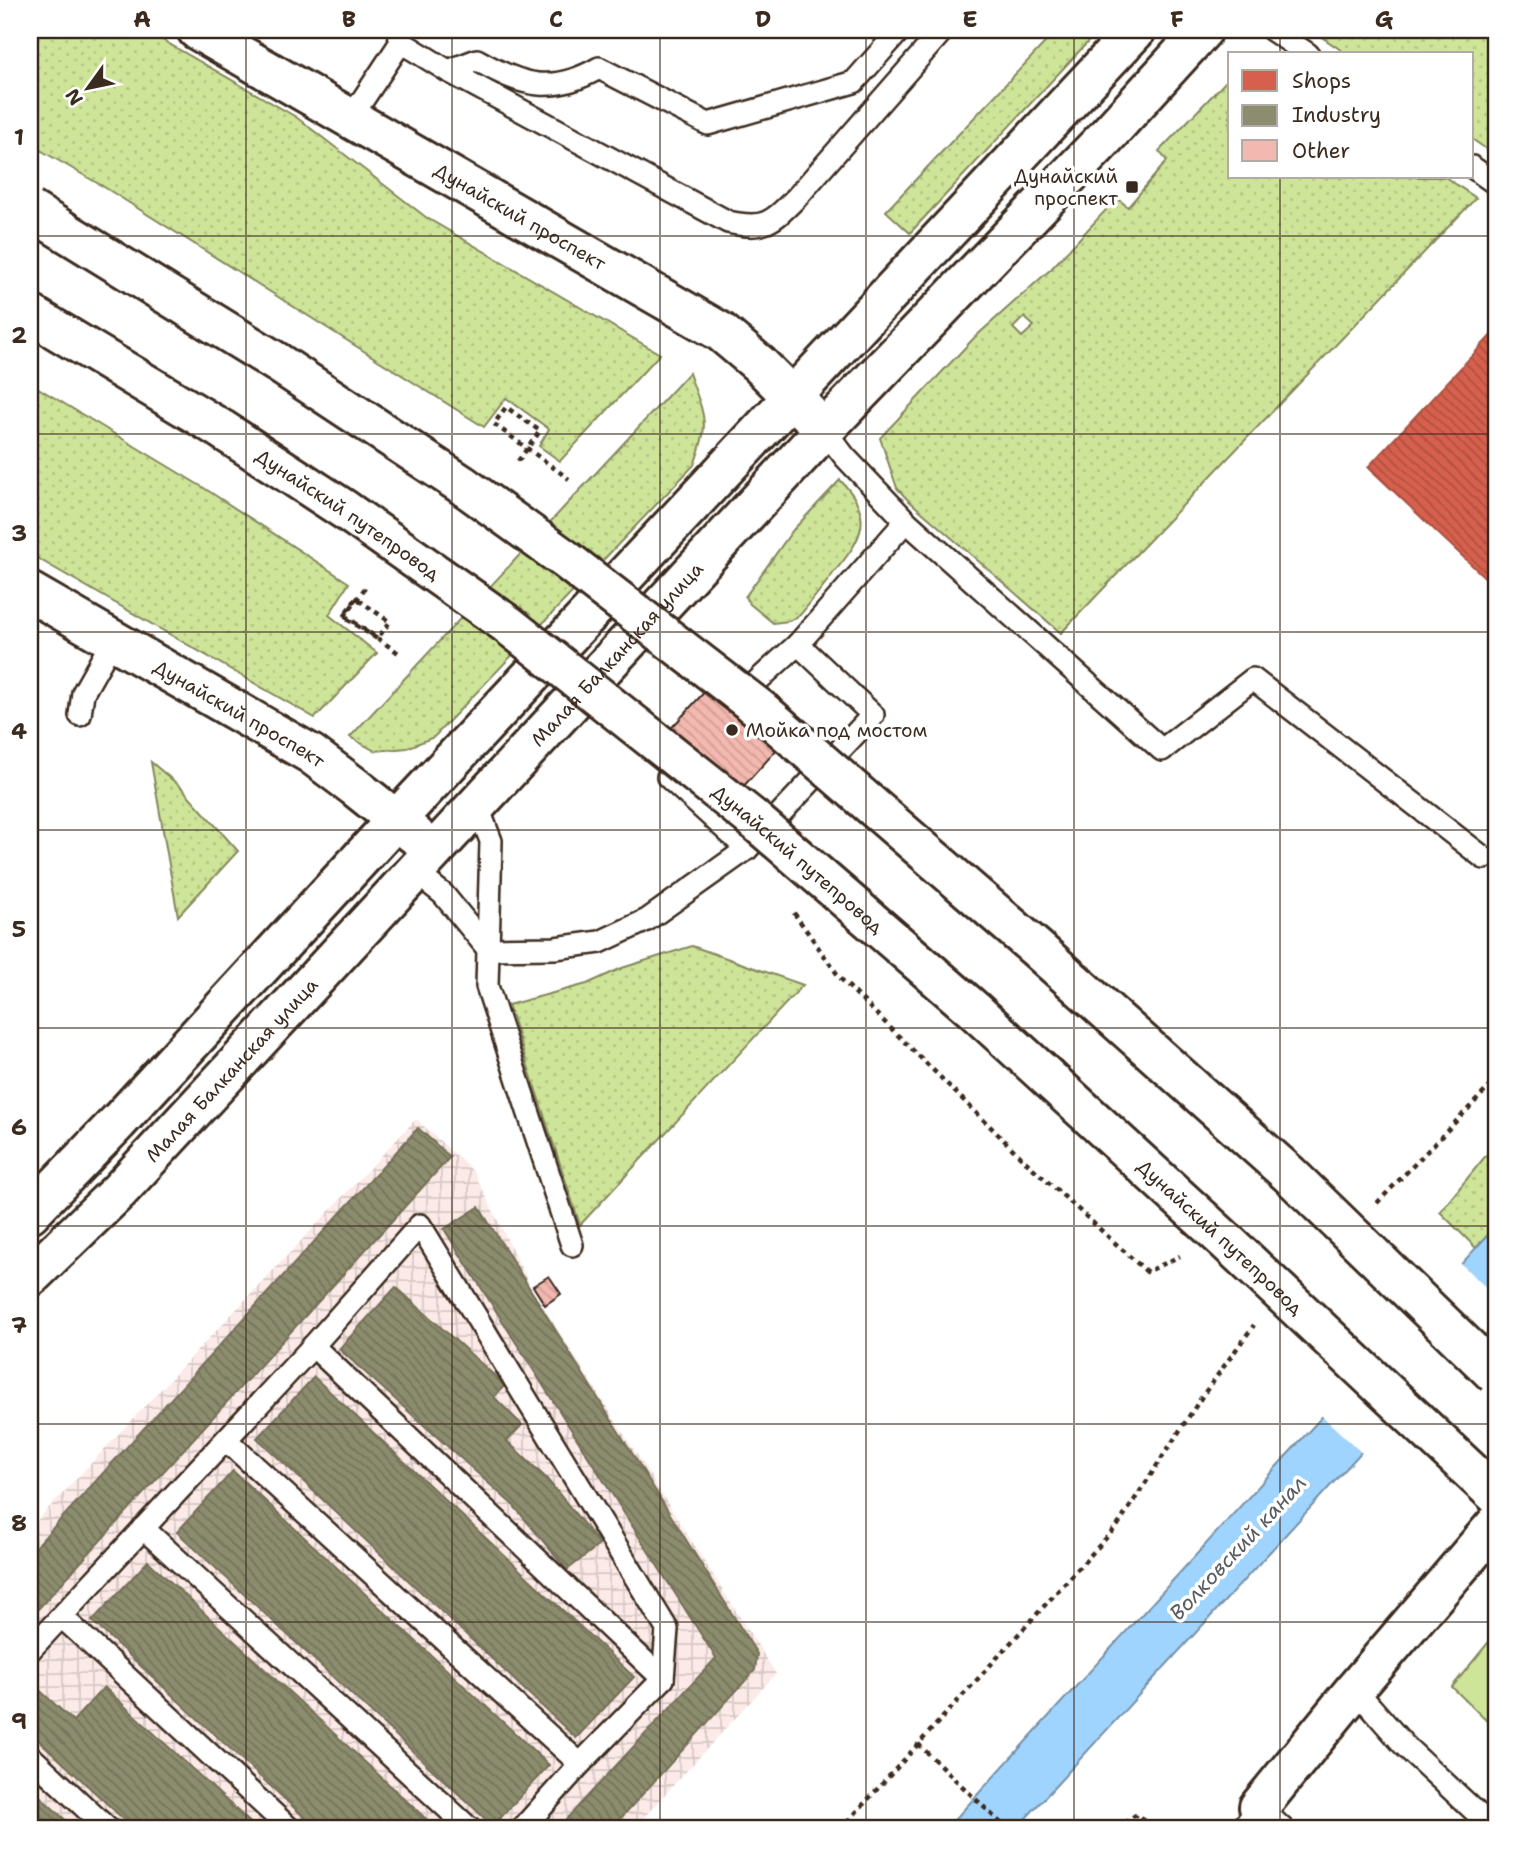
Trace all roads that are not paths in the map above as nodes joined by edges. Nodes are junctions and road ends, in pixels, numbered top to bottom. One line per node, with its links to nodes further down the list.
1 (197, 30): 10 (street, Дунайский проспект)
2 (900, 30): 9 (lane)
3 (943, 30): 9 (lane)
4 (1136, 30): 15 (street)
5 (1203, 30): 16 (street, Малая Балканская улица)
6 (1272, 30): 8 (lane)
7 (400, 36): 9 (lane); 10 (lane)
8 (1305, 52)
9 (448, 71)
10 (350, 119): 15 (street, Дунайский проспект)
11 (1474, 168): 12 (lane)
12 (1496, 184)
13 (30, 210): 34 (street, bridge)
14 (30, 314): 36 (street, Дунайский путепровод, bridge)
15 (791, 396): 16 (street, Дунайский проспект); 25 (street)
16 (824, 430): 17 (lane); 24 (street, Малая Балканская улица)
17 (906, 522): 20 (lane); 27 (lane)
18 (30, 592): 19 (street, Дунайский проспект)
19 (113, 640): 22 (lane); 25 (street, Дунайский проспект)
20 (798, 644): 21 (lane); 26 (lane)
21 (754, 684)
22 (80, 715)
23 (687, 757): 26 (lane)
24 (477, 805): 28 (street, Малая Балканская улица); 29 (lane)
25 (396, 820): 28 (street, Дунайский проспект); 30 (street)
26 (747, 849): 29 (lane)
27 (1484, 858)
28 (425, 862): 29 (lane); 32 (street, Малая Балканская улица)
29 (488, 949): 31 (lane)
30 (30, 1213)
31 (572, 1245)
32 (30, 1277)
33 (313, 1346): 35 (lane); 41 (lane); 41 (lane)
34 (1496, 1375)
35 (226, 1440): 38 (lane); 44 (lane)
36 (1496, 1495)
37 (1496, 1524): 42 (street)
38 (143, 1528): 39 (lane); 48 (lane)
39 (62, 1617): 40 (lane); 47 (lane)
40 (30, 1650)
41 (663, 1678): 44 (lane)
42 (1355, 1689): 45 (street); 50 (lane)
43 (30, 1756): 46 (lane)
44 (580, 1764): 49 (lane)
45 (1261, 1822)
46 (108, 1829)
47 (290, 1829)
48 (470, 1829)
49 (522, 1829)
50 (1494, 1829)

